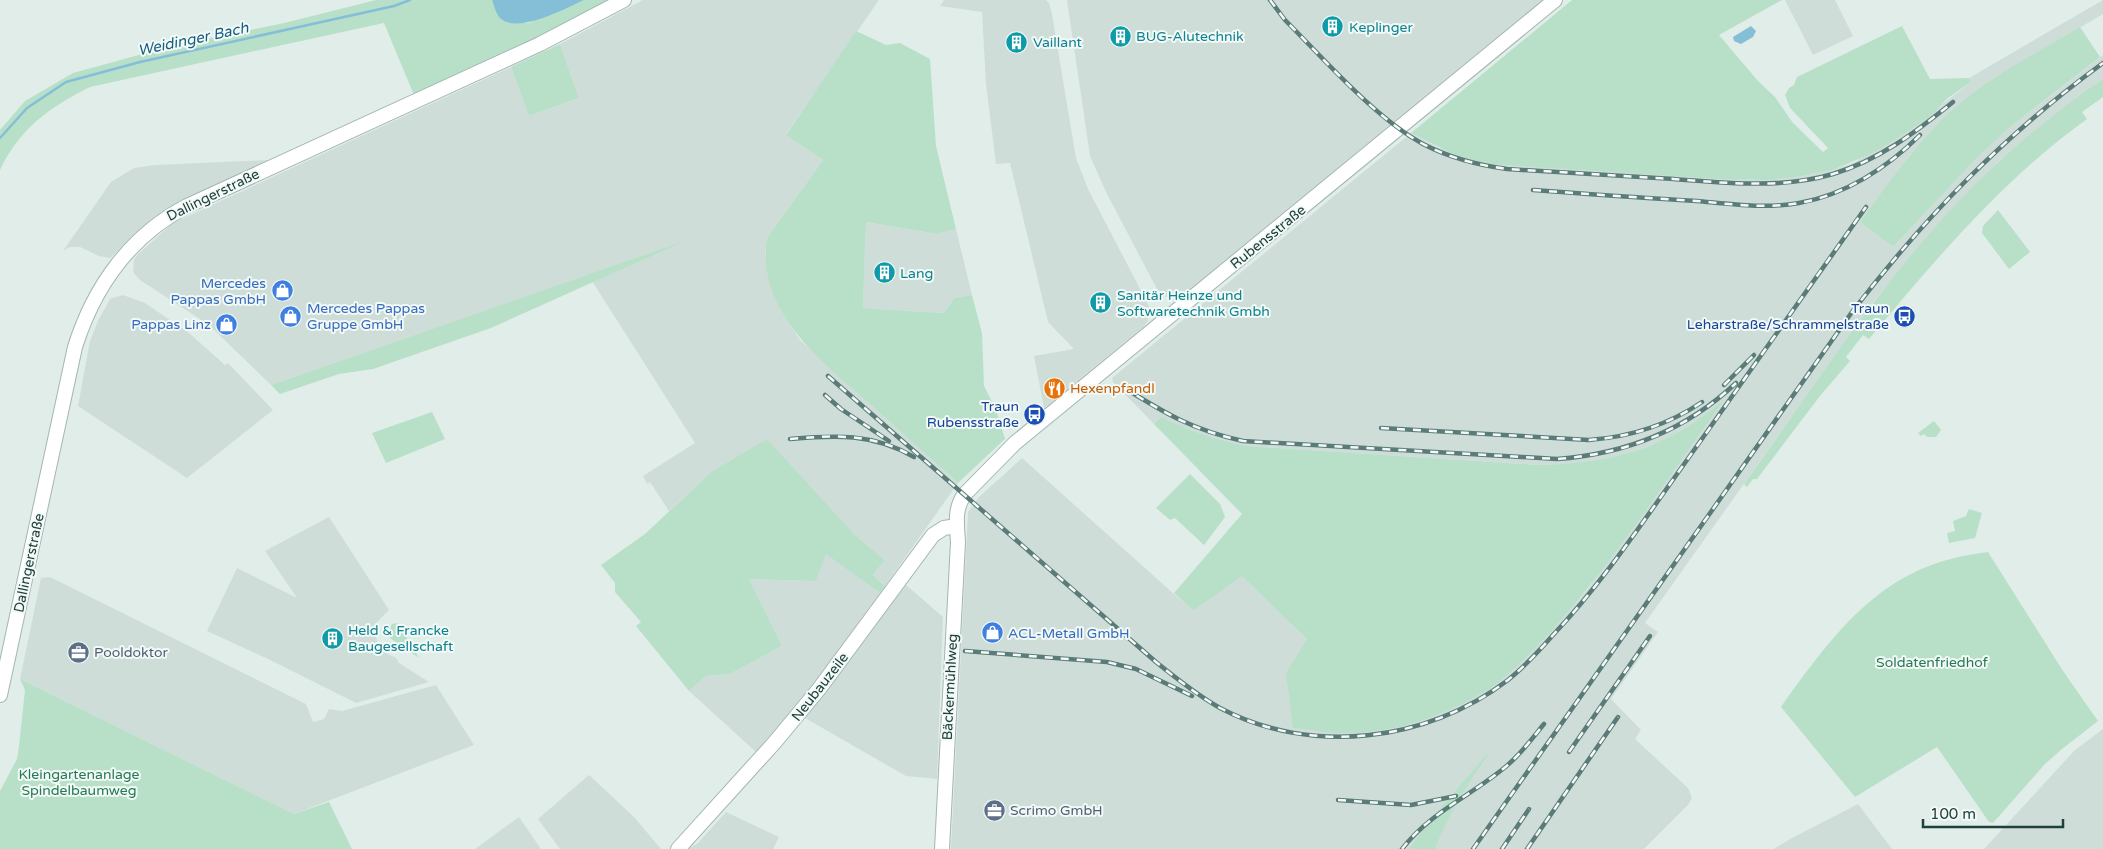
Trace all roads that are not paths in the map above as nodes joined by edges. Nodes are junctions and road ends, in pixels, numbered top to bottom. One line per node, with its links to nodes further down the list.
1 (624, 0): 4 (street, Dallingerstraße)
2 (1555, 0): 3 (street, Rubensstraße)
3 (957, 526): 5 (street, Neubauzeile); 6 (street, Bäckermühlweg)
4 (0, 695)
5 (678, 849)
6 (942, 849)

